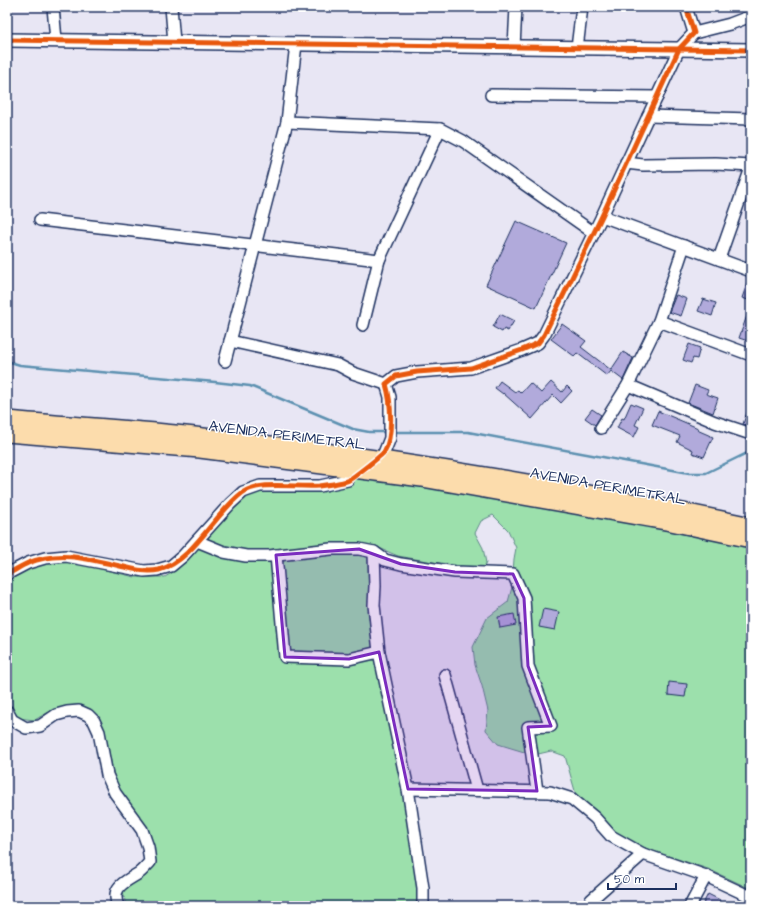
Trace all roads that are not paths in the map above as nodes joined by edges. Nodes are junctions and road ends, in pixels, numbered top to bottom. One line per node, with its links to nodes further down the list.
1 (53, 7): 9 (street)
2 (171, 7): 10 (street)
3 (516, 7): 12 (street)
4 (582, 7): 13 (street)
5 (686, 7): 7 (street)
6 (751, 16): 7 (street)
7 (694, 33): 14 (street)
8 (7, 40): 9 (street)
9 (56, 40): 10 (street)
10 (174, 42): 11 (street)
11 (296, 44): 12 (street); 20 (street)
12 (514, 47): 13 (street)
13 (577, 48): 14 (street)
14 (679, 49): 15 (street); 17 (street)
15 (751, 50)
16 (492, 95): 17 (street)
17 (657, 97): 18 (street)
18 (648, 116): 19 (street); 22 (street)
19 (751, 119)
20 (288, 122): 21 (street); 27 (street)
21 (440, 129): 26 (street); 30 (street)
22 (626, 163): 23 (street); 24 (street)
23 (751, 167): 29 (street)
24 (602, 216): 26 (street); 28 (street)
25 (40, 220): 27 (street)
26 (594, 233): 37 (street)
27 (256, 245): 30 (street); 34 (street)
28 (684, 246): 29 (street); 32 (street)
29 (719, 259): 31 (street)
30 (379, 260): 33 (street)
31 (751, 270)
32 (659, 321): 35 (street); 38 (street)
33 (363, 325)
34 (230, 341): 36 (street); 37 (street)
35 (751, 355)
36 (225, 361)
37 (386, 384): 43 (street)
38 (628, 385): 40 (street); 42 (street)
39 (7, 420): 45 (main road, AVENIDA PERIMETRAL)
40 (602, 428)
41 (7, 433): 46 (main road, AVENIDA PERIMETRAL)
42 (751, 434)
43 (384, 453)
44 (348, 480): 47 (street)
45 (751, 526)
46 (751, 539)
47 (198, 540): 49 (street); 50 (street)
48 (374, 552): 49 (street); 51 (street); 56 (street)
49 (276, 555): 51 (street)
50 (7, 574)
51 (379, 652): 54 (street)
52 (445, 675): 55 (street)
53 (7, 712): 61 (street)
54 (408, 789): 55 (street); 62 (street)
55 (477, 790): 56 (street)
56 (537, 792): 57 (street)
57 (643, 854): 58 (street); 60 (street)
58 (706, 876): 59 (street); 63 (street)
59 (751, 897)
60 (590, 904)
61 (118, 906)
62 (423, 906)
63 (690, 906)

